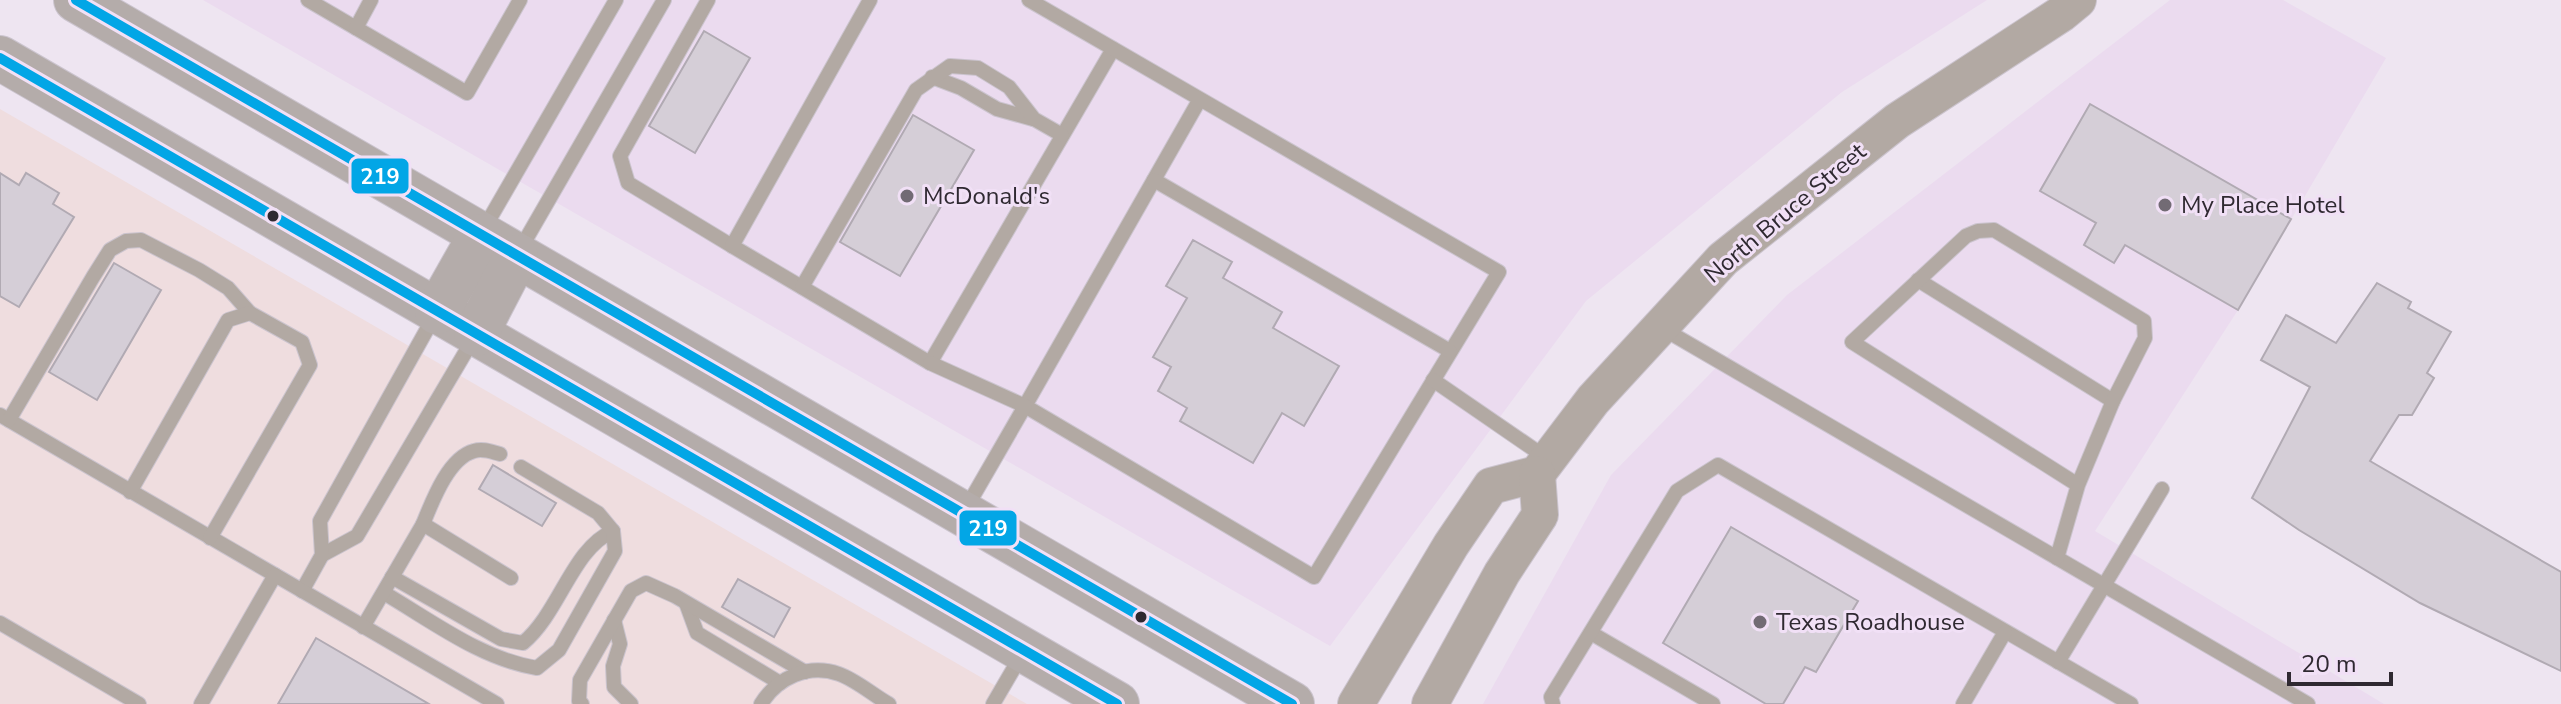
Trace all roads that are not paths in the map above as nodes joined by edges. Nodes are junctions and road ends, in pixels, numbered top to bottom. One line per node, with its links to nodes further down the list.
1 (76, 0): 19 (main road)
2 (308, 0): 11 (lane)
3 (371, 0): 11 (lane)
4 (520, 0): 11 (lane)
5 (616, 0): 19 (lane)
6 (664, 0): 19 (lane)
7 (708, 0): 20 (lane)
8 (1029, 0): 12 (lane)
9 (864, 3): 20 (lane)
10 (2062, 7): 25 (street, North Bruce Street)
11 (356, 28)
12 (1113, 49): 15 (lane); 17 (lane)
13 (0, 58): 23 (main road)
14 (932, 77): 16 (lane); 16 (lane); 22 (lane)
15 (1200, 99): 18 (lane); 27 (lane)
16 (1034, 119): 17 (lane)
17 (1062, 135): 28 (lane)
18 (1154, 180): 27 (lane); 31 (lane)
19 (498, 246): 23 (main road); 26 (main road); 39 (main road)
20 (732, 246): 22 (lane)
21 (1918, 280): 30 (lane); 30 (lane); 36 (lane)
22 (802, 287): 28 (lane)
23 (437, 312): 26 (main road); 43 (lane)
24 (250, 313): 32 (lane); 38 (lane); 42 (lane)
25 (1660, 327): 35 (street, North Bruce Street); 44 (lane)
26 (476, 334): 43 (lane); 57 (main road)
27 (1450, 351): 29 (lane)
28 (930, 363): 31 (lane)
29 (1433, 380): 31 (lane); 35 (lane)
30 (2113, 401): 36 (lane)
31 (1025, 406): 39 (lane)
32 (5, 417): 38 (lane)
33 (500, 454): 40 (lane)
34 (521, 467): 41 (lane)
35 (1543, 467): 71 (street); 72 (street)
36 (2078, 485): 44 (lane)
37 (2162, 489): 48 (lane)
38 (130, 492): 42 (lane)
39 (963, 514): 70 (main road)
40 (423, 524): 46 (lane); 47 (lane)
41 (613, 531): 46 (lane); 50 (lane)
42 (210, 538): 45 (lane)
43 (322, 555): 49 (lane)
44 (2057, 558): 48 (lane)
45 (275, 575): 49 (lane); 62 (lane)
46 (392, 577): 50 (lane)
47 (511, 578)
48 (2105, 585): 58 (lane); 77 (lane)
49 (302, 591): 54 (lane)
50 (384, 593): 54 (lane)
51 (686, 603): 52 (lane); 59 (lane); 60 (lane)
52 (614, 620): 64 (lane); 65 (lane)
53 (0, 623): 61 (lane)
54 (363, 627): 63 (lane)
55 (2005, 632): 56 (lane); 58 (lane); 75 (lane)
56 (1591, 633): 73 (lane); 74 (lane)
57 (1024, 650): 68 (lane); 69 (main road)
58 (2058, 662): 76 (lane)
59 (805, 672): 60 (lane); 67 (lane)
60 (780, 683): 66 (lane)
61 (139, 704)
62 (201, 704)
63 (497, 704)
64 (582, 704)
65 (631, 704)
66 (761, 704)
67 (889, 704)
68 (993, 704)
69 (1117, 704)
70 (1292, 704)
71 (1356, 704)
72 (1430, 704)
73 (1553, 704)
74 (1713, 704)
75 (1963, 704)
76 (2131, 704)
77 (2308, 704)

